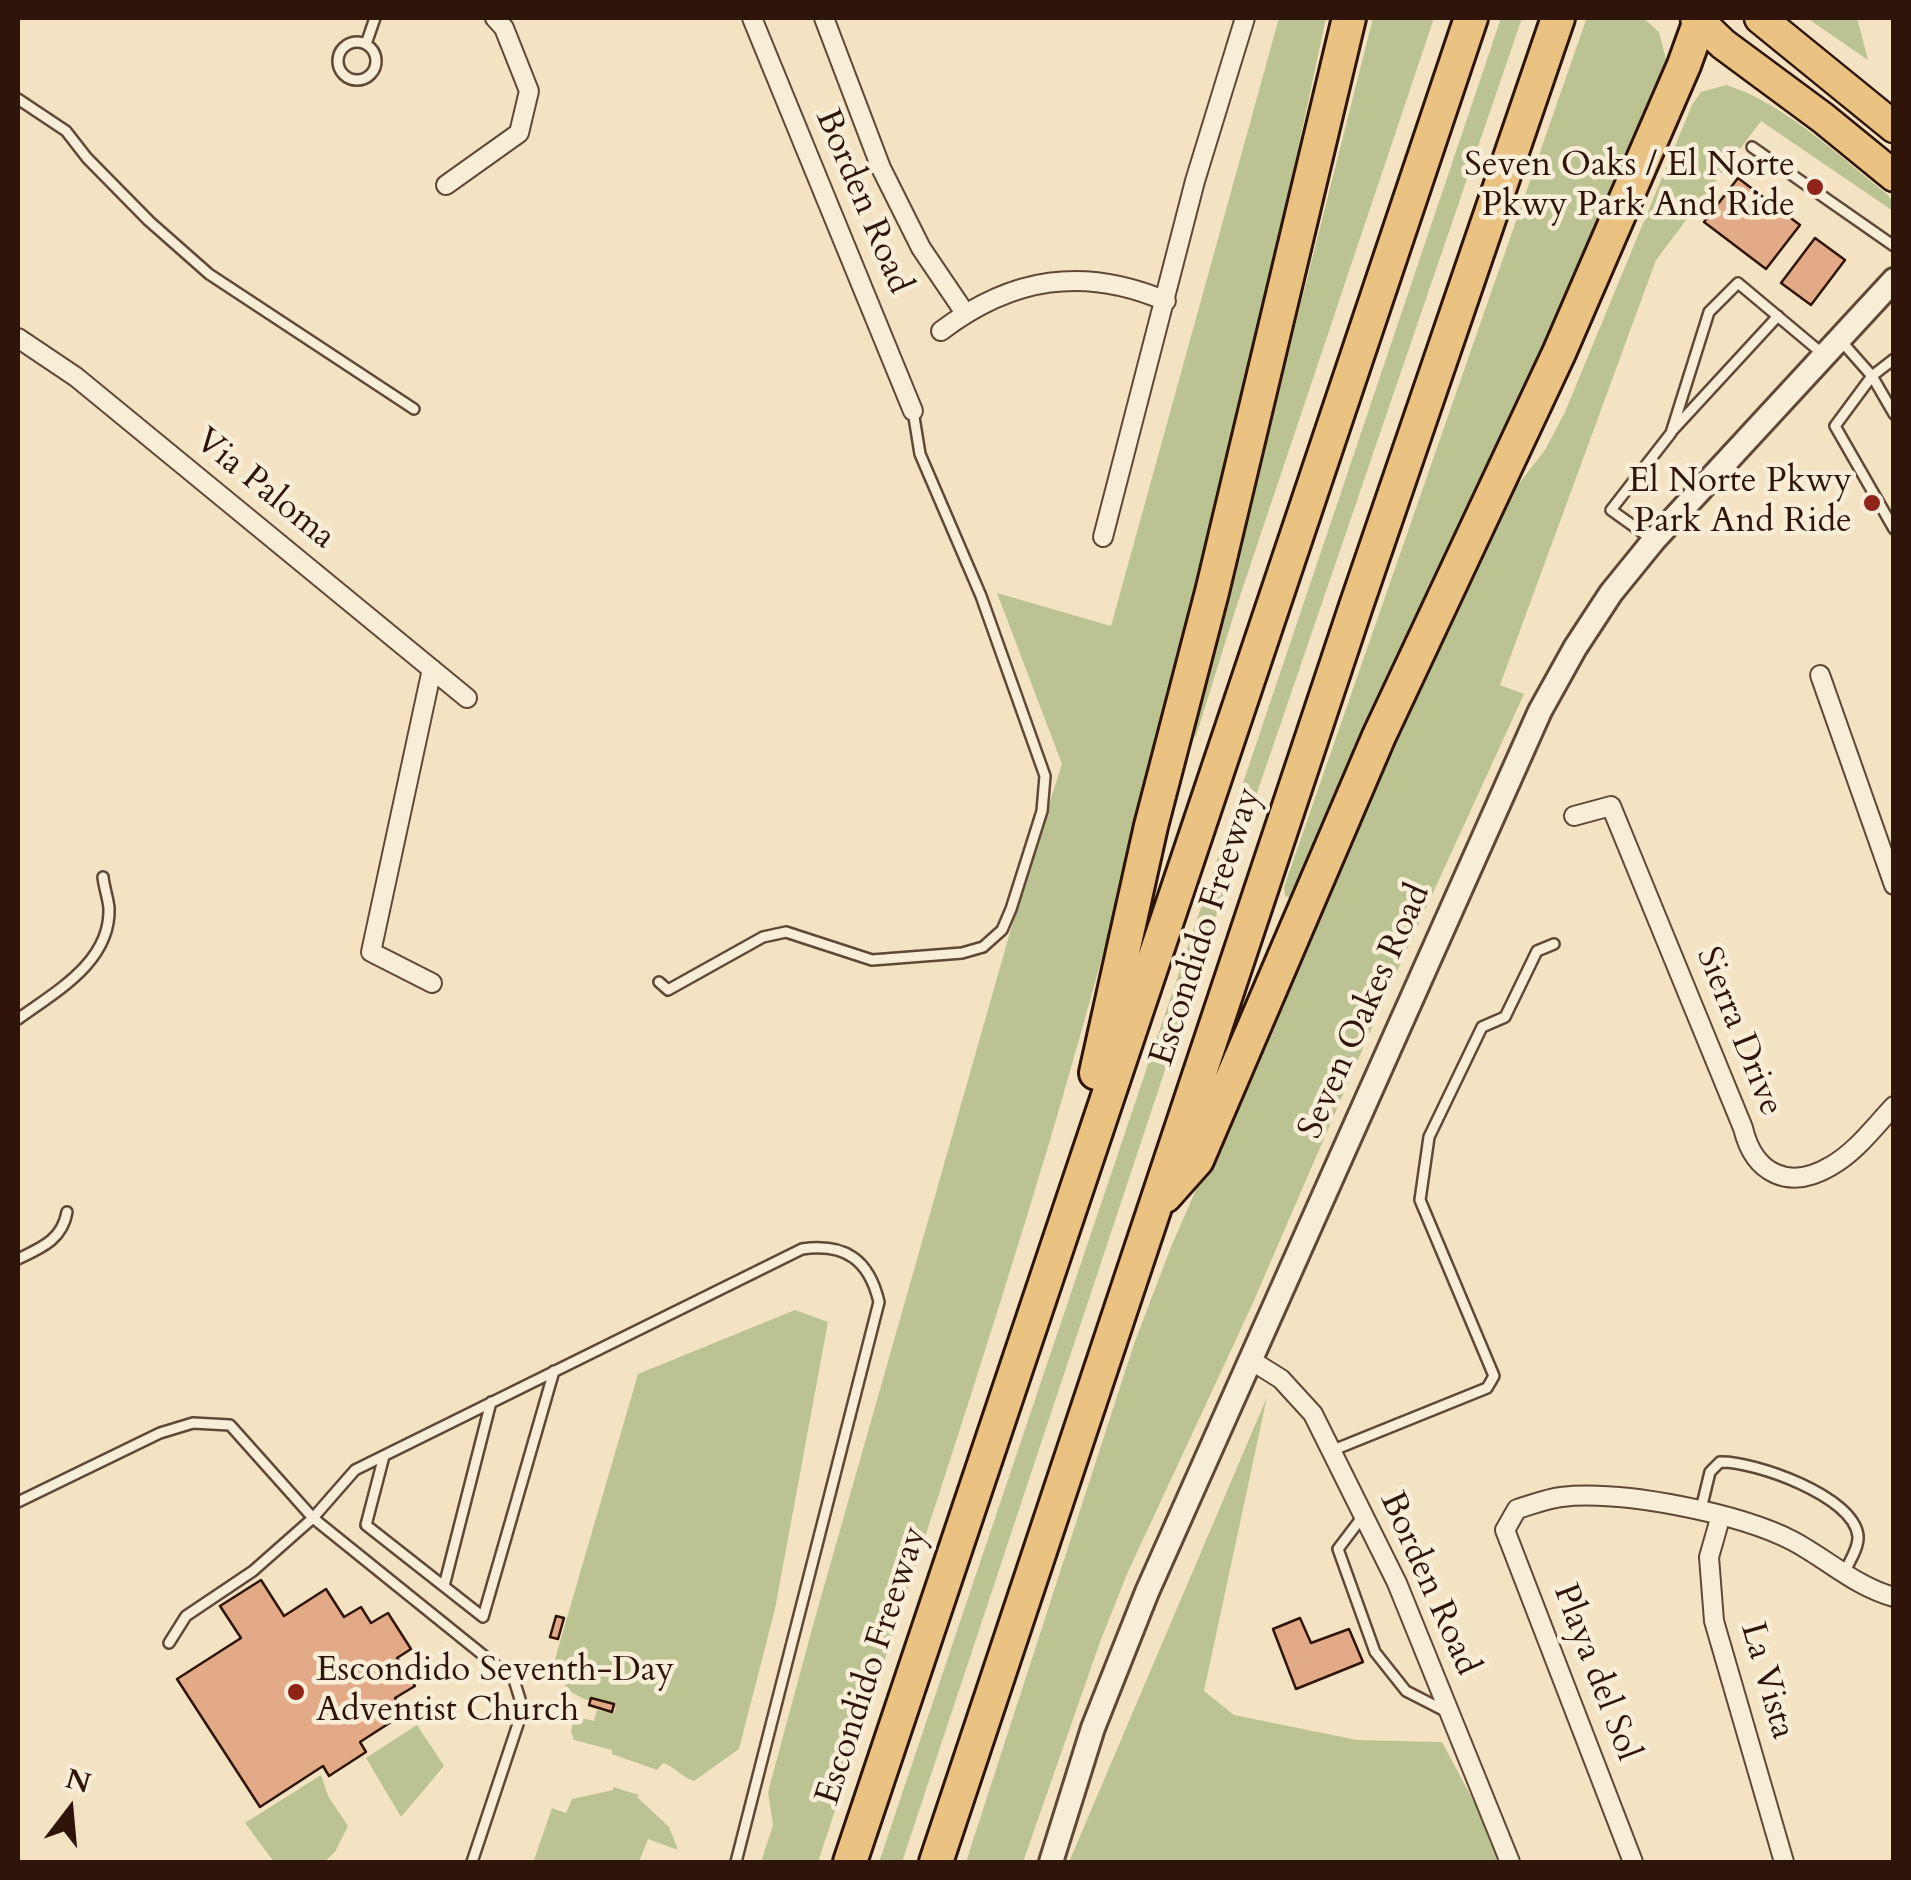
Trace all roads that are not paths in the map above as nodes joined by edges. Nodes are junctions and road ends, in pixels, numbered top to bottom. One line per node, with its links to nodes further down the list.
1 (374, 18): 11 (lane)
2 (495, 18): 16 (street)
3 (752, 18): 28 (street, Borden Road)
4 (824, 18): 20 (street)
5 (1245, 18): 19 (street)
6 (1349, 18): 47 (highway)
7 (1471, 18): 47 (highway, Escondido Freeway)
8 (1760, 18): 13 (main road)
9 (1699, 19): 15 (main road); 45 (highway)
10 (1557, 20): 45 (highway, Escondido Freeway)
11 (366, 44): 11 (lane)
12 (18, 99): 27 (lane)
13 (1894, 126)
14 (1752, 147): 17 (lane)
15 (1894, 176)
16 (446, 185)
17 (1894, 246)
18 (1894, 280): 24 (street, Seven Oakes Road)
19 (1166, 301): 20 (street); 32 (street)
20 (965, 313): 22 (street)
21 (1778, 316): 24 (lane); 30 (lane); 30 (lane)
22 (941, 331)
23 (18, 338): 34 (street, Via Paloma)
24 (1834, 348): 26 (lane); 33 (street, Seven Oakes Road)
25 (1894, 359): 26 (lane)
26 (1872, 376): 29 (lane); 31 (lane)
27 (414, 409)
28 (913, 411): 41 (lane)
29 (1894, 414)
30 (1670, 433): 33 (lane)
31 (1894, 528)
32 (1103, 537)
33 (1654, 540): 49 (street, Seven Oakes Road)
34 (432, 669): 36 (street, Via Paloma); 42 (street)
35 (1820, 675): 39 (street)
36 (466, 698)
37 (1574, 816): 44 (street, Sierra Drive)
38 (102, 877): 43 (lane)
39 (1894, 885)
40 (1554, 944): 52 (lane)
41 (658, 982)
42 (432, 983)
43 (18, 1019)
44 (1894, 1106)
45 (1156, 1207): 67 (highway, Escondido Freeway)
46 (66, 1212): 48 (lane)
47 (1067, 1214): 66 (highway, Escondido Freeway)
48 (18, 1260)
49 (1249, 1359): 52 (street, Borden Road); 68 (street, Seven Oakes Road)
50 (554, 1372): 51 (lane); 60 (lane); 65 (lane)
51 (491, 1402): 53 (lane); 60 (lane)
52 (1331, 1452): 57 (street, Borden Road)
53 (384, 1456): 58 (lane); 60 (lane)
54 (18, 1502): 58 (lane)
55 (1700, 1512): 56 (street); 59 (lane); 70 (street, Playa del Sol)
56 (1720, 1515): 59 (street); 71 (street, La Vista)
57 (1364, 1516): 63 (street, Borden Road); 63 (lane)
58 (313, 1518): 62 (lane); 64 (lane)
59 (1844, 1573): 61 (street)
60 (444, 1586)
61 (1892, 1601)
62 (170, 1643)
63 (1449, 1713): 69 (street, Borden Road)
64 (472, 1862)
65 (736, 1862)
66 (850, 1862)
67 (936, 1862)
68 (1051, 1862)
69 (1510, 1862)
70 (1633, 1862)
71 (1784, 1862)

